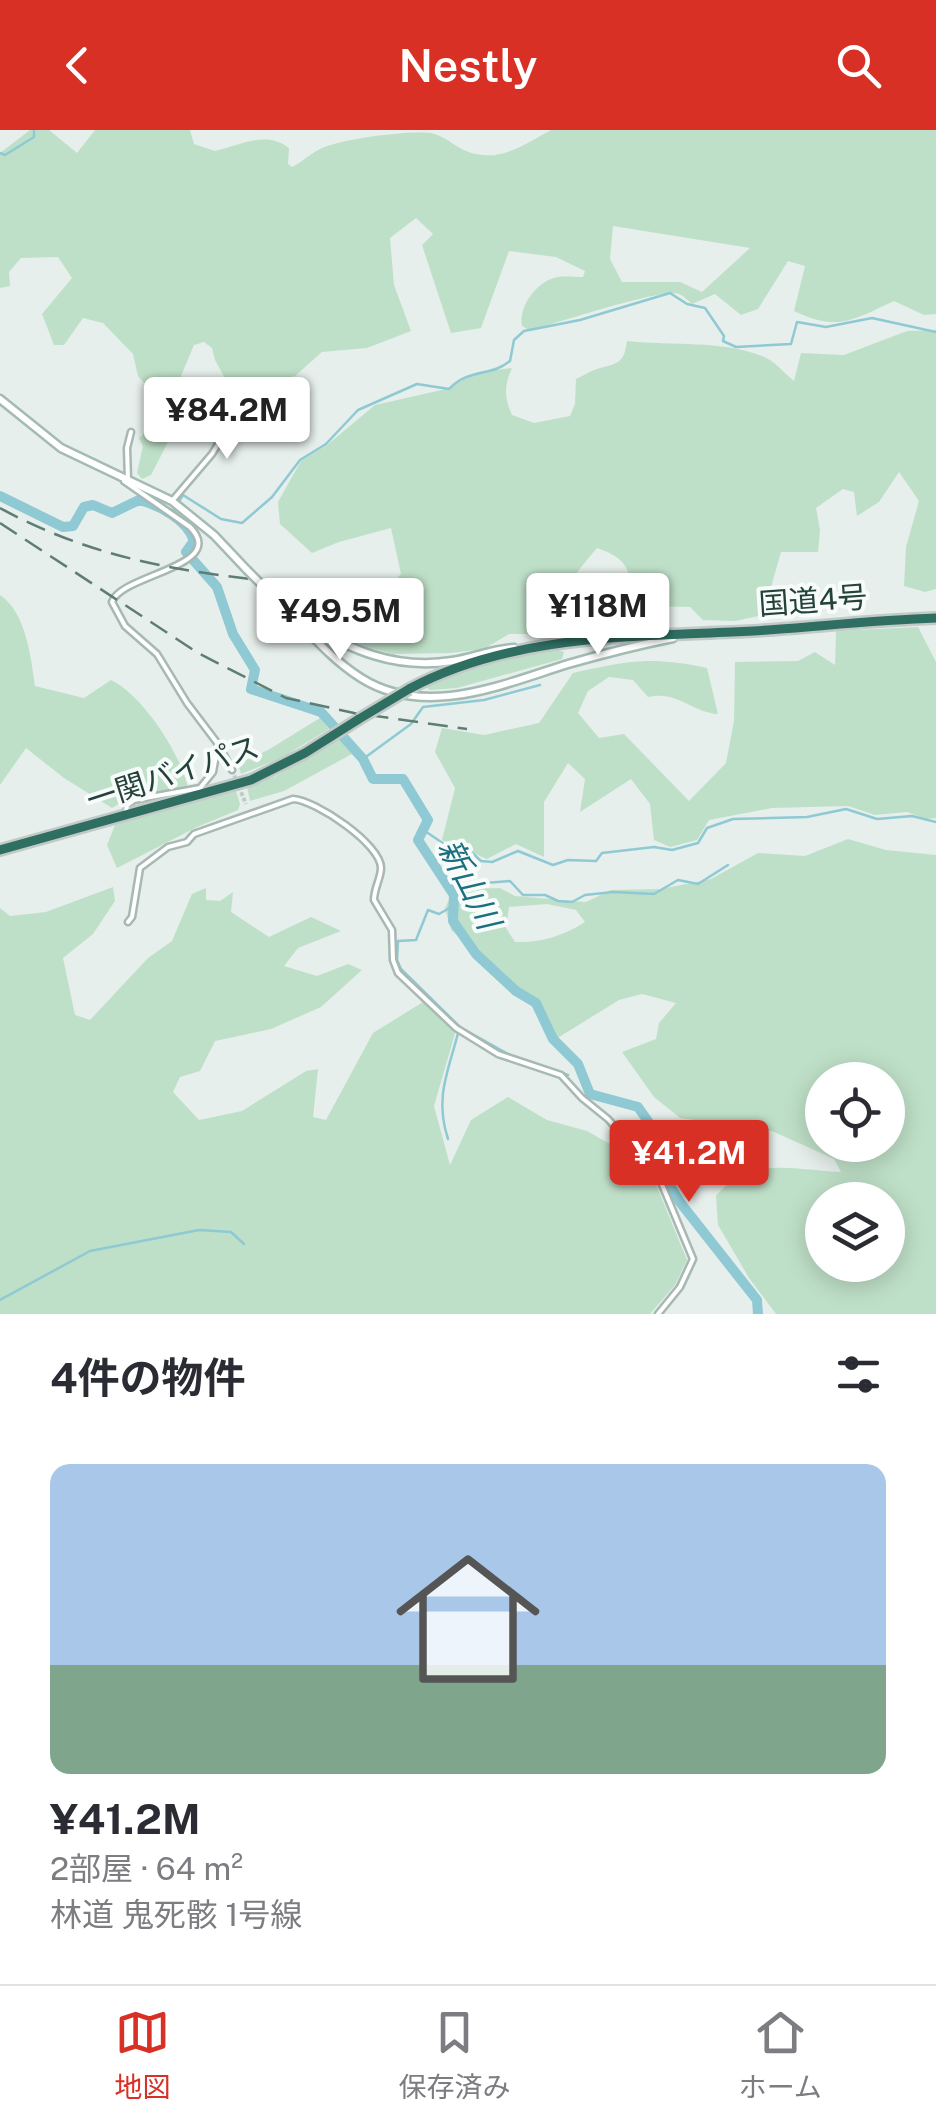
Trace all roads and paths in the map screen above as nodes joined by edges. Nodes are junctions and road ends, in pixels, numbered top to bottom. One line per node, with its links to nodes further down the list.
1 (0, 399): 6 (main road)
2 (264, 404): 4 (street)
3 (276, 407): 4 (street)
4 (226, 431): 7 (street)
5 (131, 432): 6 (street)
6 (125, 479): 7 (main road); 16 (street)
7 (172, 501): 8 (main road, bridge)
8 (294, 615): 13 (main road); 14 (main road)
9 (936, 618): 10 (highway, 国道4号)
10 (694, 634): 11 (highway, 一関バイパス); 14 (main road)
11 (576, 642): 12 (highway, 一関バイパス); 14 (main road)
12 (529, 648): 13 (main road); 15 (highway, 一関バイパス)
13 (404, 663): 15 (main road)
14 (572, 663)
15 (414, 687): 20 (highway, 一関バイパス, bridge)
16 (218, 744): 17 (street); 20 (street)
17 (232, 770)
18 (246, 804): 19 (street)
19 (251, 814): 22 (street); 23 (street)
20 (126, 816): 21 (highway, 一関バイパス)
21 (0, 850)
22 (128, 922)
23 (658, 1314)

